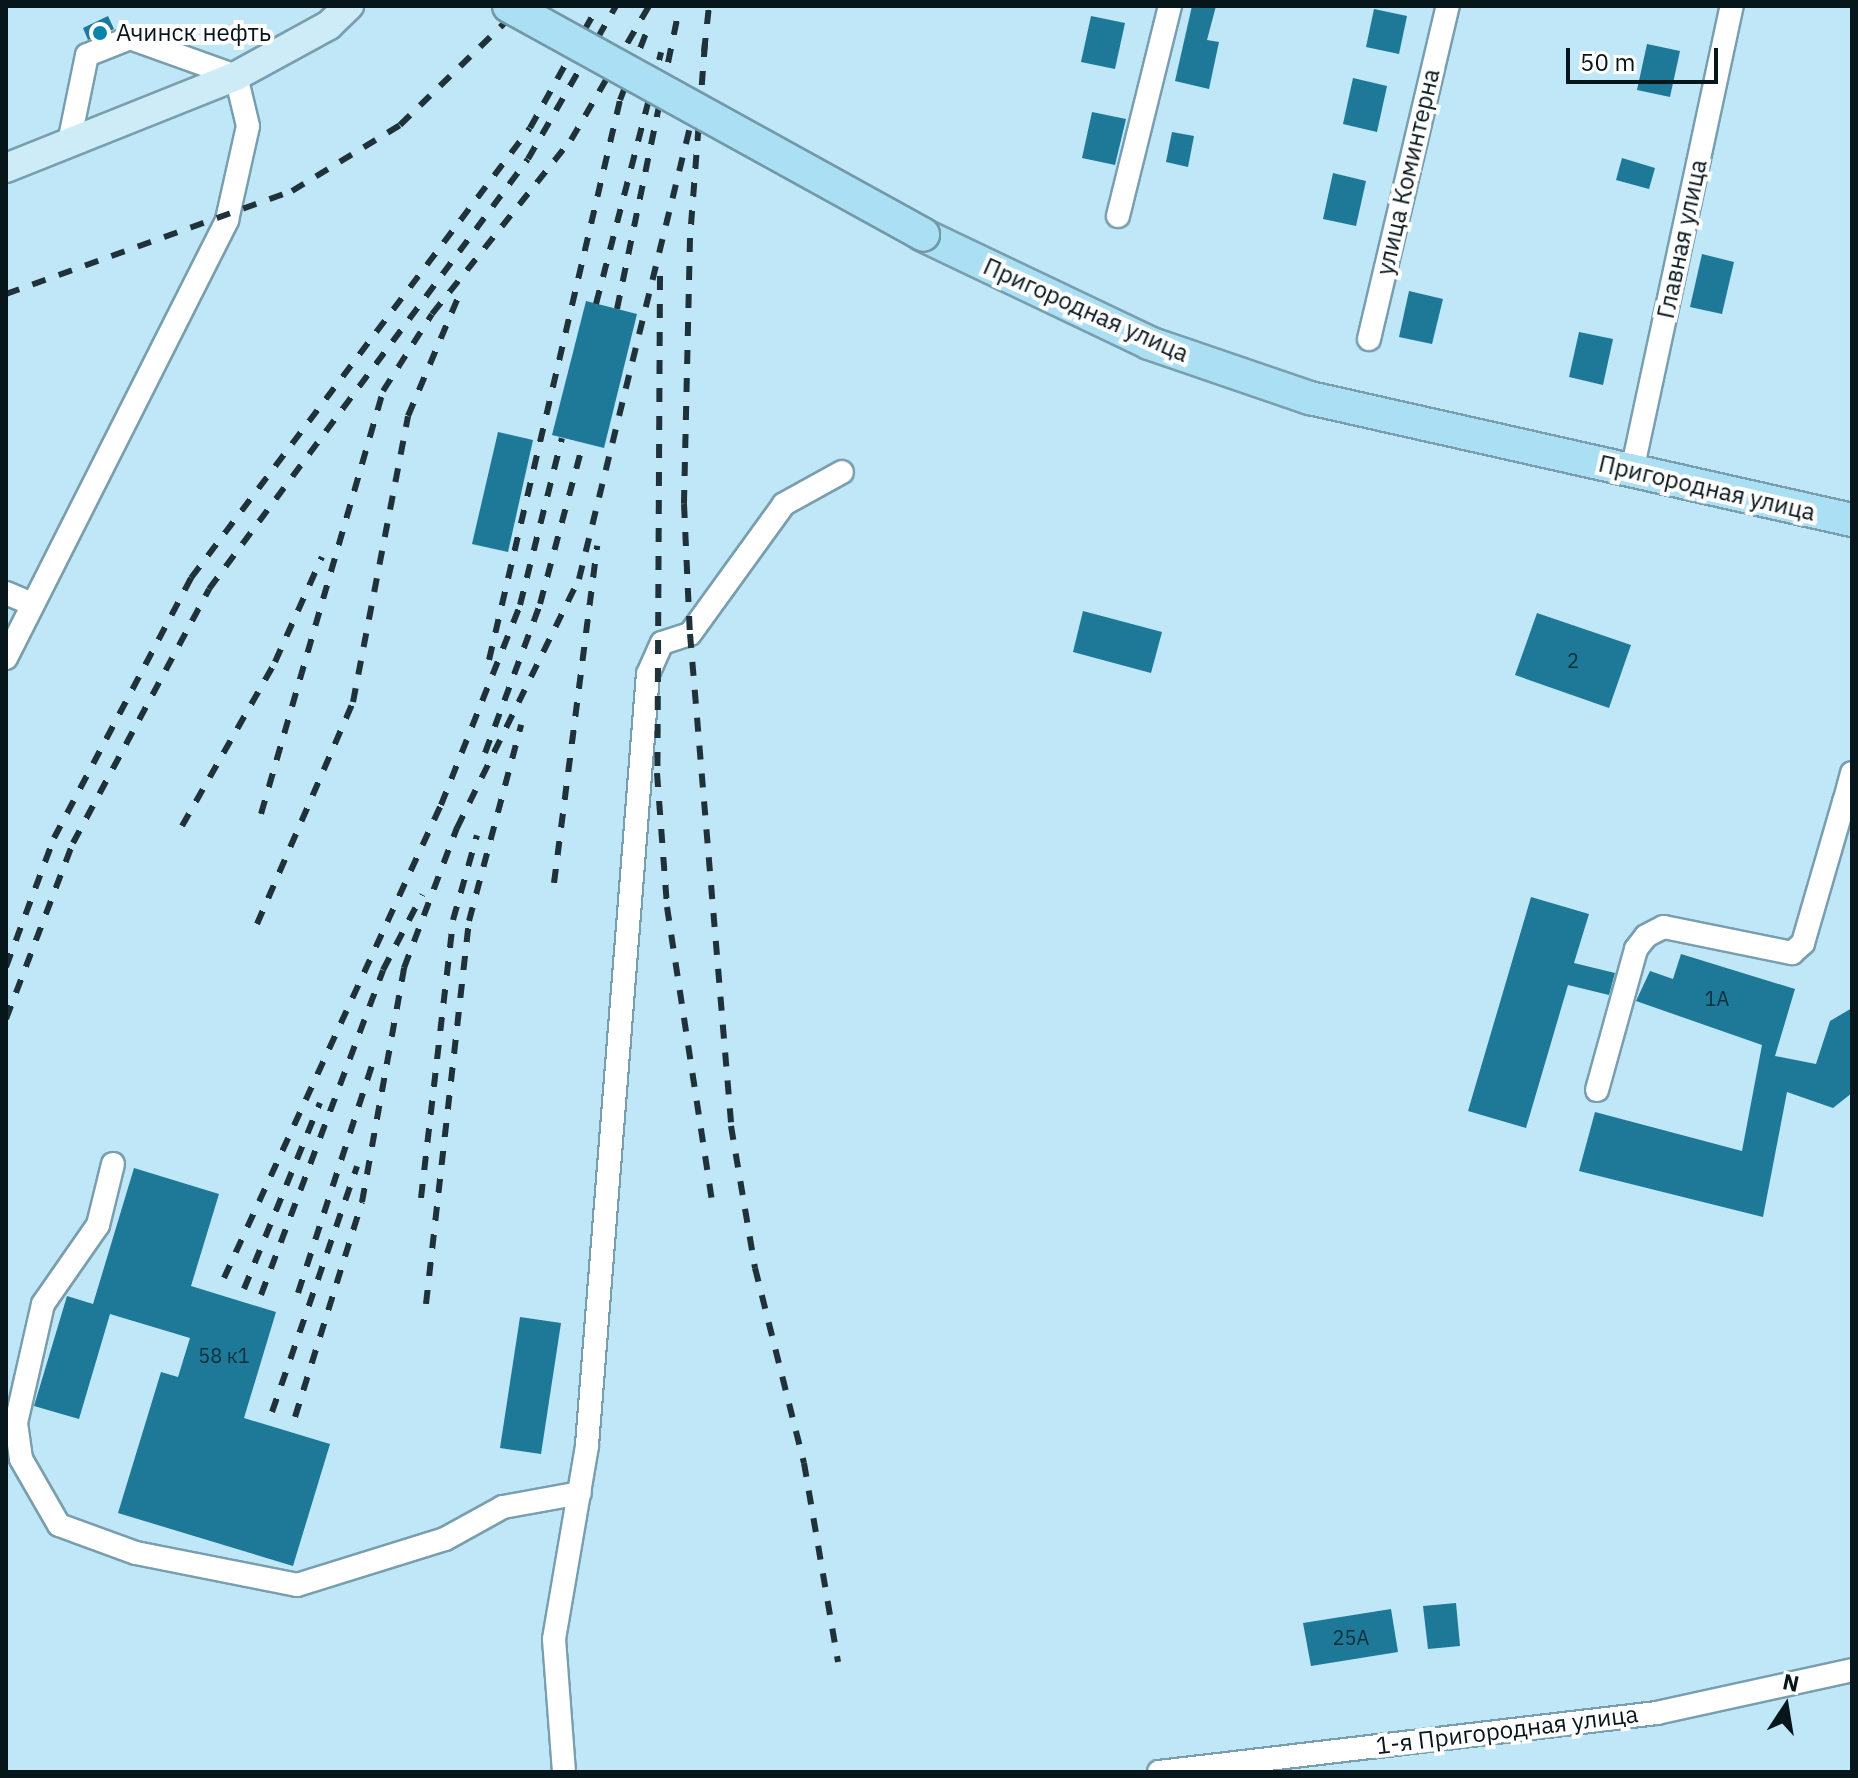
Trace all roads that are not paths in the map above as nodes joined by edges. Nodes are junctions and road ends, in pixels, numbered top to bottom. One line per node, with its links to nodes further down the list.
1 (349, 6): 6 (main road)
2 (509, 6): 11 (highway, Пригородная улица, bridge)
3 (1170, 6): 9 (street)
4 (1448, 6): 10 (street, улица Коминтерна)
5 (1732, 6): 11 (street, Главная улица)
6 (236, 76): 7 (main road); 7 (street); 15 (street)
7 (69, 143): 8 (main road)
8 (11, 163)
9 (1118, 216)
10 (1369, 339)
11 (1632, 471): 13 (highway, Пригородная улица)
12 (842, 472): 21 (street)
13 (1852, 520)
14 (6, 593): 15 (street)
15 (32, 604): 16 (street)
16 (6, 658)
17 (1852, 773): 18 (street)
18 (1848, 803): 19 (street)
19 (1597, 1090)
20 (113, 1164): 21 (street)
21 (580, 1493): 23 (street)
22 (1852, 1670): 24 (street, 1-я Пригородная улица)
23 (564, 1772)
24 (1159, 1772)

